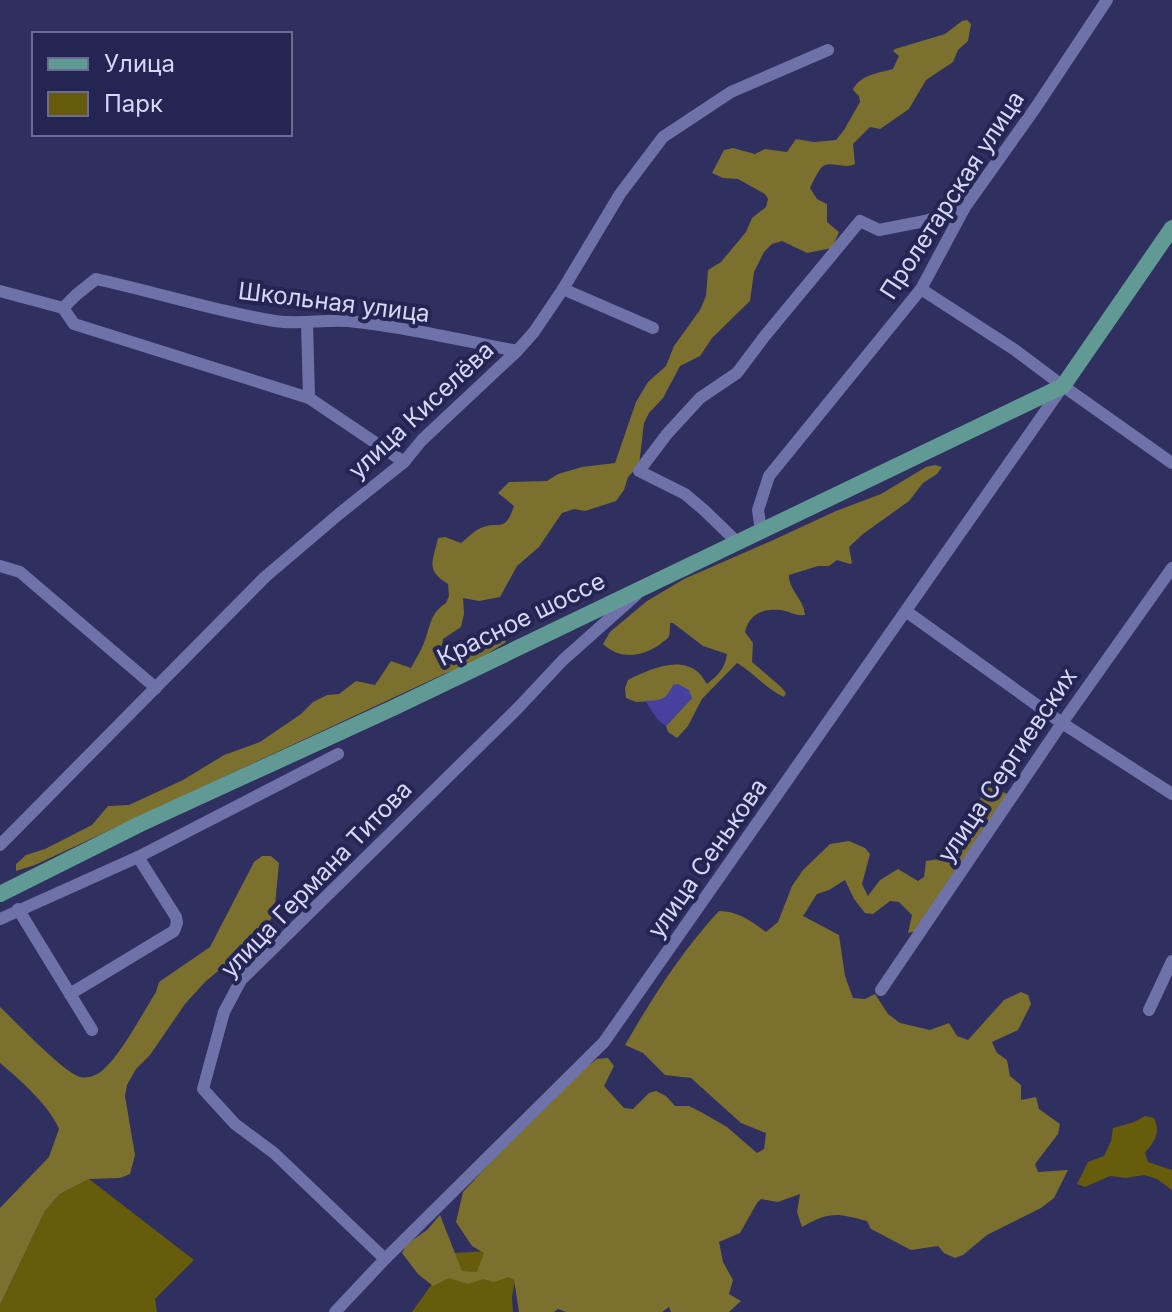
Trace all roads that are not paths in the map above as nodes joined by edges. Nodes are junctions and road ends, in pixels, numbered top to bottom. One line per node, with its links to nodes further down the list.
1 (1107, 0): 3 (street, Пролетарская улица)
2 (828, 50): 5 (street, улица Киселёва)
3 (964, 209): 6 (street, Пролетарская улица); 19 (street)
4 (1172, 228): 12 (main road)
5 (563, 289): 10 (street); 11 (street, улица Киселёва)
6 (921, 289): 12 (street); 18 (street, Пролетарская улица)
7 (0, 291): 8 (street)
8 (63, 308): 9 (street, Школьная улица); 13 (street)
9 (307, 322): 11 (street, Школьная улица); 13 (street)
10 (653, 328)
11 (517, 351): 16 (street, улица Киселёва)
12 (1063, 386): 14 (main road, Красное шоссе); 15 (street, улица Сенькова); 17 (street)
13 (309, 398): 16 (street)
14 (1026, 404): 15 (street); 18 (main road, Красное шоссе)
15 (1038, 423): 23 (street, улица Сенькова)
16 (404, 462): 24 (street, улица Киселёва)
17 (1172, 463)
18 (761, 531): 19 (main road, Красное шоссе)
19 (737, 542): 22 (main road, Красное шоссе)
20 (0, 566): 24 (street)
21 (1172, 568): 25 (street, улица Сергиевских)
22 (648, 585): 30 (main road, Красное шоссе); 38 (street, улица Германа Титова)
23 (907, 612): 25 (street); 38 (street, улица Сенькова)
24 (156, 688): 28 (street, улица Киселёва)
25 (1062, 723): 27 (street); 34 (street, улица Сергиевских)
26 (338, 754): 29 (street)
27 (1172, 794)
28 (0, 845)
29 (138, 857): 31 (street); 35 (street)
30 (0, 894)
31 (18, 909): 32 (street); 35 (street)
32 (0, 919)
33 (1172, 961): 36 (street)
34 (881, 990)
35 (70, 994): 37 (street)
36 (1149, 1010)
37 (92, 1030)
38 (385, 1259): 39 (street, улица Сенькова)
39 (335, 1312)

